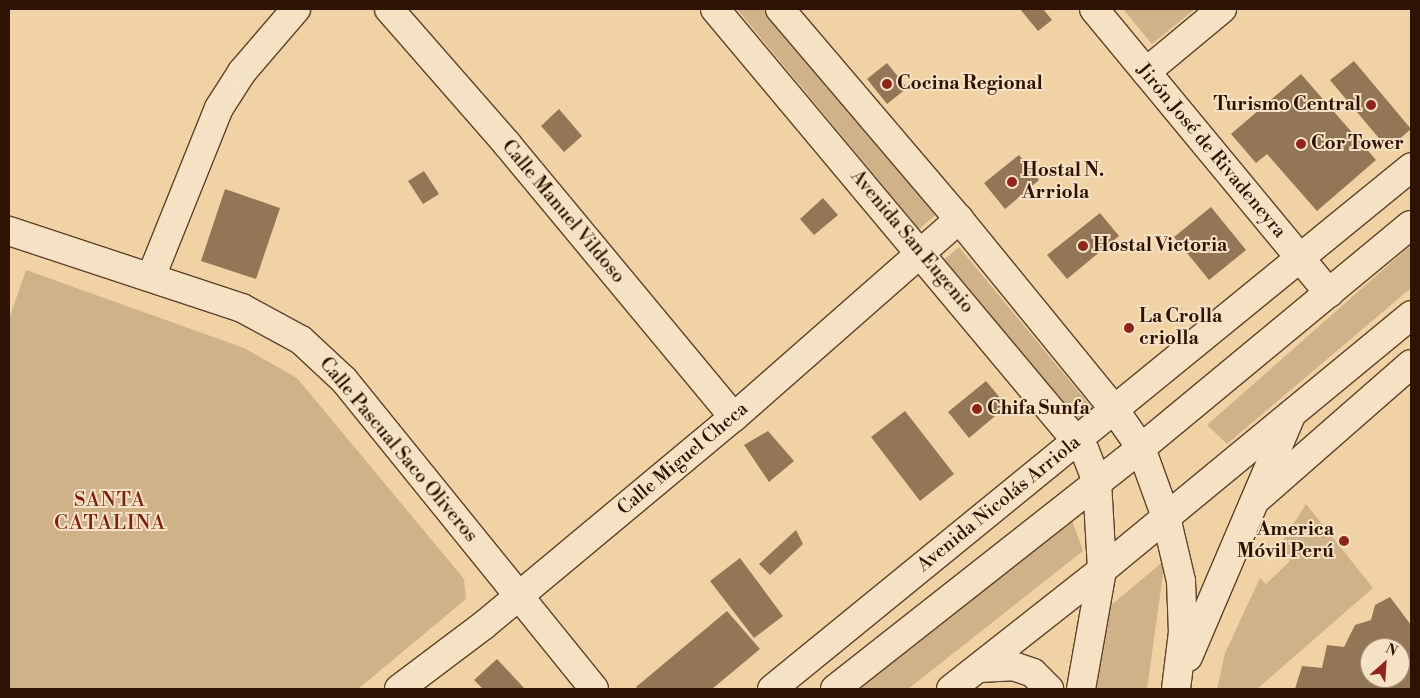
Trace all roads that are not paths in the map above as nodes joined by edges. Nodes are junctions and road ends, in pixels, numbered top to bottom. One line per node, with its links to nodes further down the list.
1 (296, 9): 14 (street)
2 (389, 9): 21 (street, Calle Manuel Vildoso)
3 (715, 9): 12 (street, Avenida San Eugenio)
4 (780, 9): 9 (street)
5 (1094, 9): 7 (street, Jirón José de Rivadeneyra)
6 (1222, 9): 7 (street)
7 (1146, 72): 13 (street, Jirón José de Rivadeneyra)
8 (1411, 167): 13 (street, Avenida Nicolás Arriola)
9 (959, 219): 12 (street, Calle Miguel Checa); 19 (street)
10 (1411, 225): 15 (street)
11 (9, 230): 14 (street, Calle Pascual Saco Oliveros)
12 (922, 254): 21 (street, Calle Miguel Checa); 22 (street, Avenida San Eugenio)
13 (1300, 258): 15 (street, Jirón José de Rivadeneyra); 19 (street, Avenida Nicolás Arriola)
14 (152, 277): 28 (street, Calle Pascual Saco Oliveros)
15 (1329, 293): 23 (street)
16 (1401, 323): 17 (street); 20 (street)
17 (1411, 356)
18 (1411, 364): 25 (street)
19 (1114, 409): 22 (street, Avenida Nicolás Arriola); 23 (street)
20 (1292, 413): 25 (street); 26 (street)
21 (734, 417): 28 (street, Calle Miguel Checa)
22 (1078, 439): 24 (street, Avenida San Eugenio); 33 (street, Avenida Nicolás Arriola)
23 (1141, 448): 24 (street); 26 (street)
24 (1098, 482): 27 (street); 34 (street)
25 (1258, 498): 30 (street)
26 (1166, 517): 27 (street); 30 (street)
27 (1102, 570): 29 (street); 37 (street)
28 (519, 596): 31 (street, Calle Miguel Checa); 32 (street, Calle Pascual Saco Oliveros)
29 (979, 668): 35 (street); 36 (street)
30 (1176, 685)
31 (399, 689)
32 (594, 689)
33 (772, 689)
34 (835, 689)
35 (951, 689)
36 (1049, 689)
37 (1080, 689)

